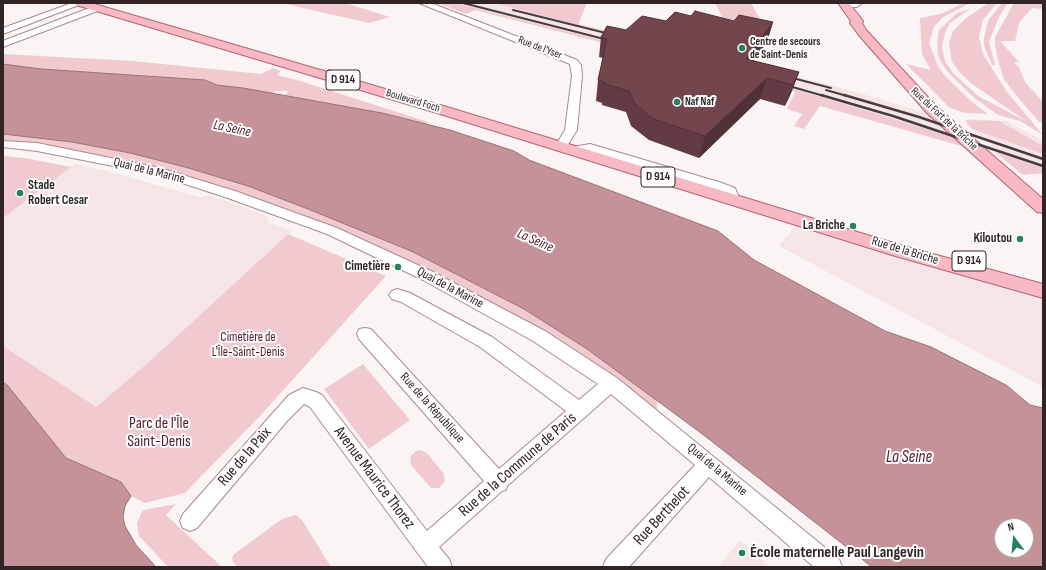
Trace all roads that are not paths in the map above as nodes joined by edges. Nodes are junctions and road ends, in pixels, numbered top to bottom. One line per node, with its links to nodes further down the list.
1 (80, 3): 5 (main road, Boulevard Foch / D 914); 7 (street)
2 (423, 3): 10 (street, Rue de l'Yser)
3 (844, 4): 4 (street); 6 (main road, Rue du Fort de la Briche)
4 (857, 4)
5 (97, 8): 8 (street); 10 (main road, Boulevard Foch / D 914)
6 (857, 21): 11 (main road, Rue du Fort de la Briche); 13 (main road, Rue du Fort de la Briche)
7 (3, 31)
8 (3, 44)
9 (3, 144): 17 (street, Quai de la Marine)
10 (566, 149): 12 (main road, Boulevard Foch / D 914)
11 (1043, 199)
12 (739, 202): 14 (main road, Rue de la Briche / D 914)
13 (1043, 208)
14 (1040, 281)
15 (398, 295): 19 (street)
16 (365, 334): 21 (street, Rue de la République)
17 (611, 383): 19 (street, Rue de la Commune de Paris); 20 (street, Quai de la Marine)
18 (303, 396): 22 (street, Rue de la Paix); 23 (street, Avenue Maurice Thorez)
19 (580, 411): 21 (street, Rue de la Commune de Paris)
20 (709, 464): 25 (street, Rue Berthelot); 26 (street, Quai de la Marine)
21 (499, 483): 23 (street, Rue de la Commune de Paris)
22 (190, 521)
23 (425, 546): 24 (street, Avenue Maurice Thorez)
24 (441, 567)
25 (614, 567)
26 (831, 567)

